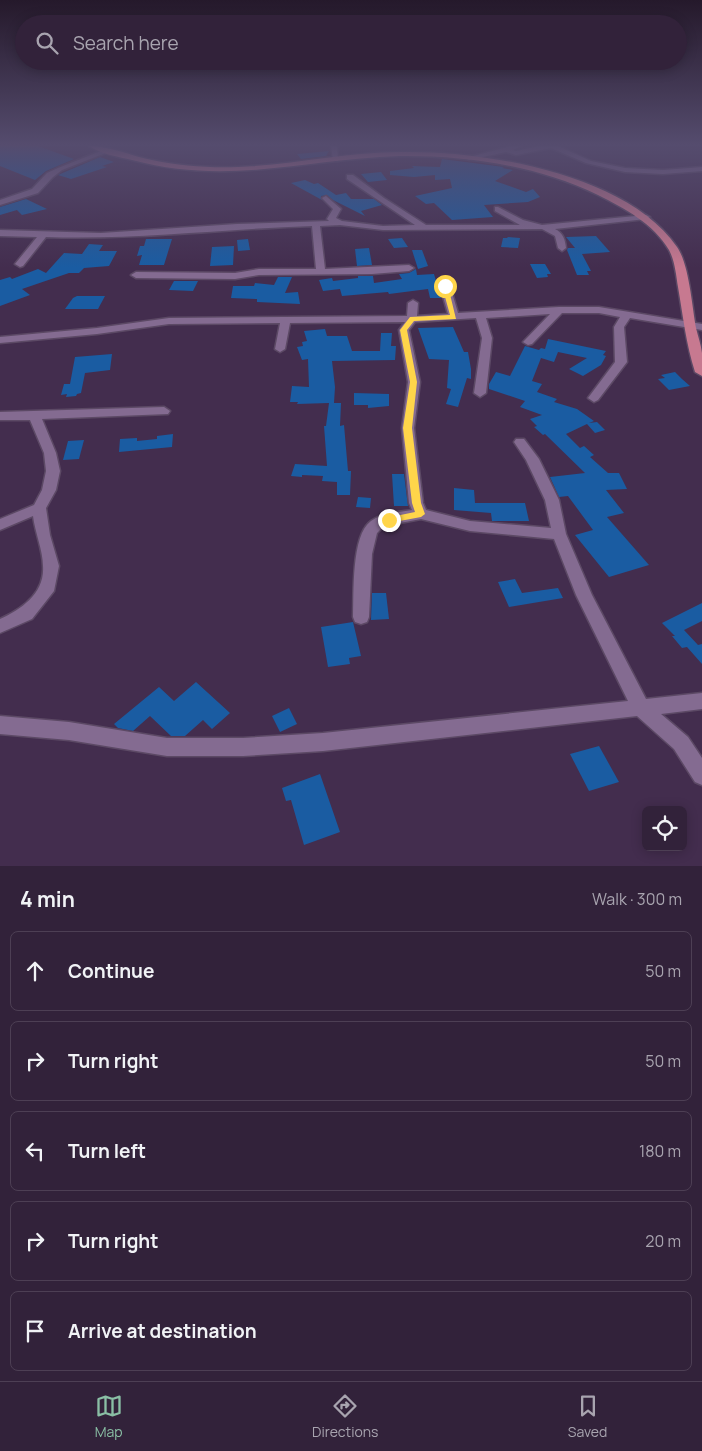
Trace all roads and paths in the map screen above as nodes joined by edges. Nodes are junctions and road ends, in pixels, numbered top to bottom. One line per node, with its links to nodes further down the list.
1 (39, 186): 5 (street)
2 (363, 186): 11 (street)
3 (586, 186): 7 (main road)
4 (326, 198): 8 (street)
5 (0, 203)
6 (498, 209): 10 (street)
7 (646, 218): 10 (street); 27 (main road)
8 (340, 223): 9 (street); 11 (street)
9 (316, 224): 13 (street); 17 (street)
10 (545, 227): 11 (street); 14 (street)
11 (425, 228)
12 (0, 233): 13 (street)
13 (44, 234): 15 (street)
14 (562, 248)
15 (20, 264)
16 (409, 268): 17 (street)
17 (321, 271): 18 (street)
18 (136, 275)
19 (445, 286): 24 (street)
20 (413, 303): 25 (street)
21 (559, 310): 22 (street); 23 (street); 29 (street)
22 (627, 314): 27 (street); 33 (street)
23 (480, 316): 24 (street); 32 (street)
24 (454, 317): 25 (street)
25 (412, 319): 26 (street); 39 (street)
26 (286, 320): 28 (street); 30 (street)
27 (697, 327): 31 (main road)
28 (0, 340)
29 (528, 342)
30 (280, 349)
31 (702, 372)
32 (480, 393)
33 (594, 398)
34 (164, 410): 36 (street)
35 (0, 416): 36 (street)
36 (35, 416): 38 (street)
37 (520, 442): 41 (street)
38 (39, 508): 40 (street); 43 (street)
39 (421, 514): 41 (street); 42 (street)
40 (0, 525)
41 (559, 534): 45 (street)
42 (361, 617)
43 (0, 626)
44 (702, 701): 45 (street)
45 (642, 709): 46 (street); 47 (street)
46 (0, 725)
47 (702, 775)

